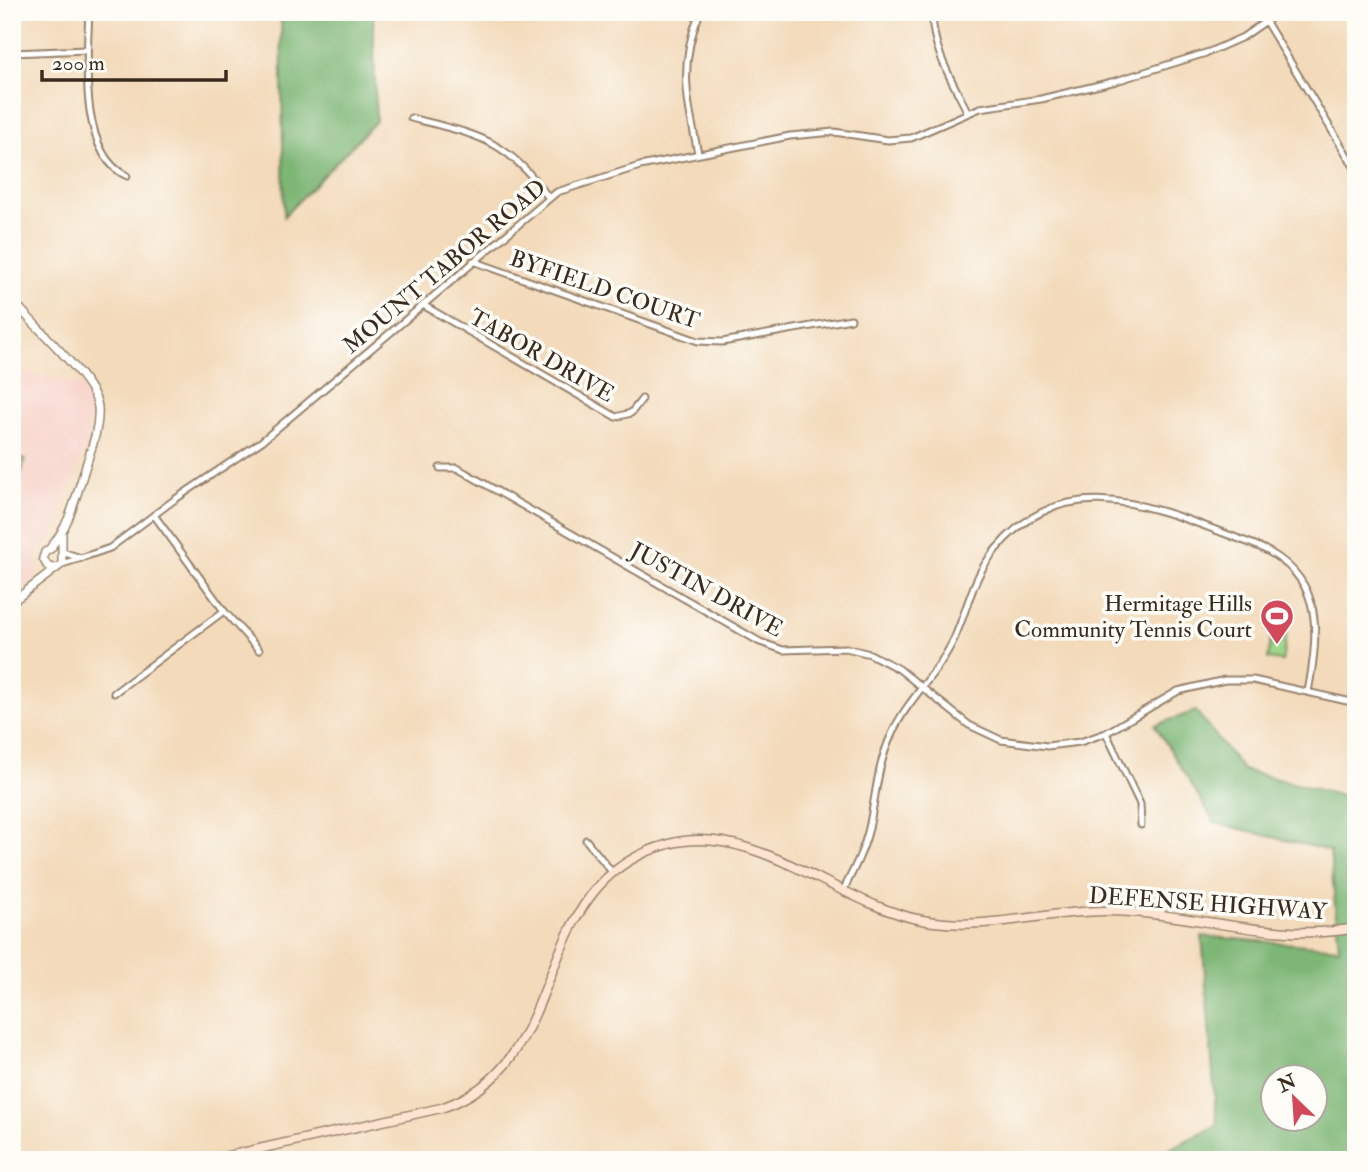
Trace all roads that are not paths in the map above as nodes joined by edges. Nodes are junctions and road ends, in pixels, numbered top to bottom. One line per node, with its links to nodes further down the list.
1 (89, 12): 6 (street)
2 (700, 12): 10 (street)
3 (932, 12): 8 (street)
4 (1279, 12): 5 (street, MOUNT TABOR ROAD)
5 (1266, 22): 8 (street, MOUNT TABOR ROAD); 11 (street)
6 (87, 50): 7 (street); 12 (street)
7 (12, 53)
8 (968, 113): 10 (street, MOUNT TABOR ROAD)
9 (411, 118): 13 (street)
10 (698, 153): 13 (street, MOUNT TABOR ROAD)
11 (1356, 170)
12 (127, 176)
13 (548, 197): 14 (street, MOUNT TABOR ROAD)
14 (473, 261): 16 (street, MOUNT TABOR ROAD); 17 (street, BYFIELD COURT)
15 (12, 299): 21 (street)
16 (423, 305): 18 (street, TABOR DRIVE); 20 (street, MOUNT TABOR ROAD)
17 (851, 319)
18 (642, 399)
19 (440, 468): 31 (street, JUSTIN DRIVE)
20 (154, 516): 24 (street, MOUNT TABOR ROAD); 29 (street)
21 (62, 534): 22 (street); 23 (street)
22 (50, 548): 23 (street); 25 (street)
23 (62, 552): 24 (street); 26 (street)
24 (81, 558): 26 (street, MOUNT TABOR ROAD)
25 (44, 562): 26 (street); 27 (street)
26 (59, 566): 27 (street)
27 (38, 584): 28 (street)
28 (12, 602)
29 (224, 611): 30 (street); 33 (street)
30 (259, 650)
31 (921, 687): 32 (street); 35 (street, JUSTIN DRIVE); 39 (street)
32 (1308, 692): 34 (street, JUSTIN DRIVE); 35 (street, JUSTIN DRIVE)
33 (114, 693)
34 (1356, 703)
35 (1106, 733): 36 (street)
36 (1141, 825)
37 (586, 840): 38 (street)
38 (612, 872): 39 (main road, DEFENSE HIGHWAY); 41 (main road, DEFENSE HIGHWAY)
39 (843, 891): 40 (main road, DEFENSE HIGHWAY)
40 (1356, 928)
41 (211, 1160)

